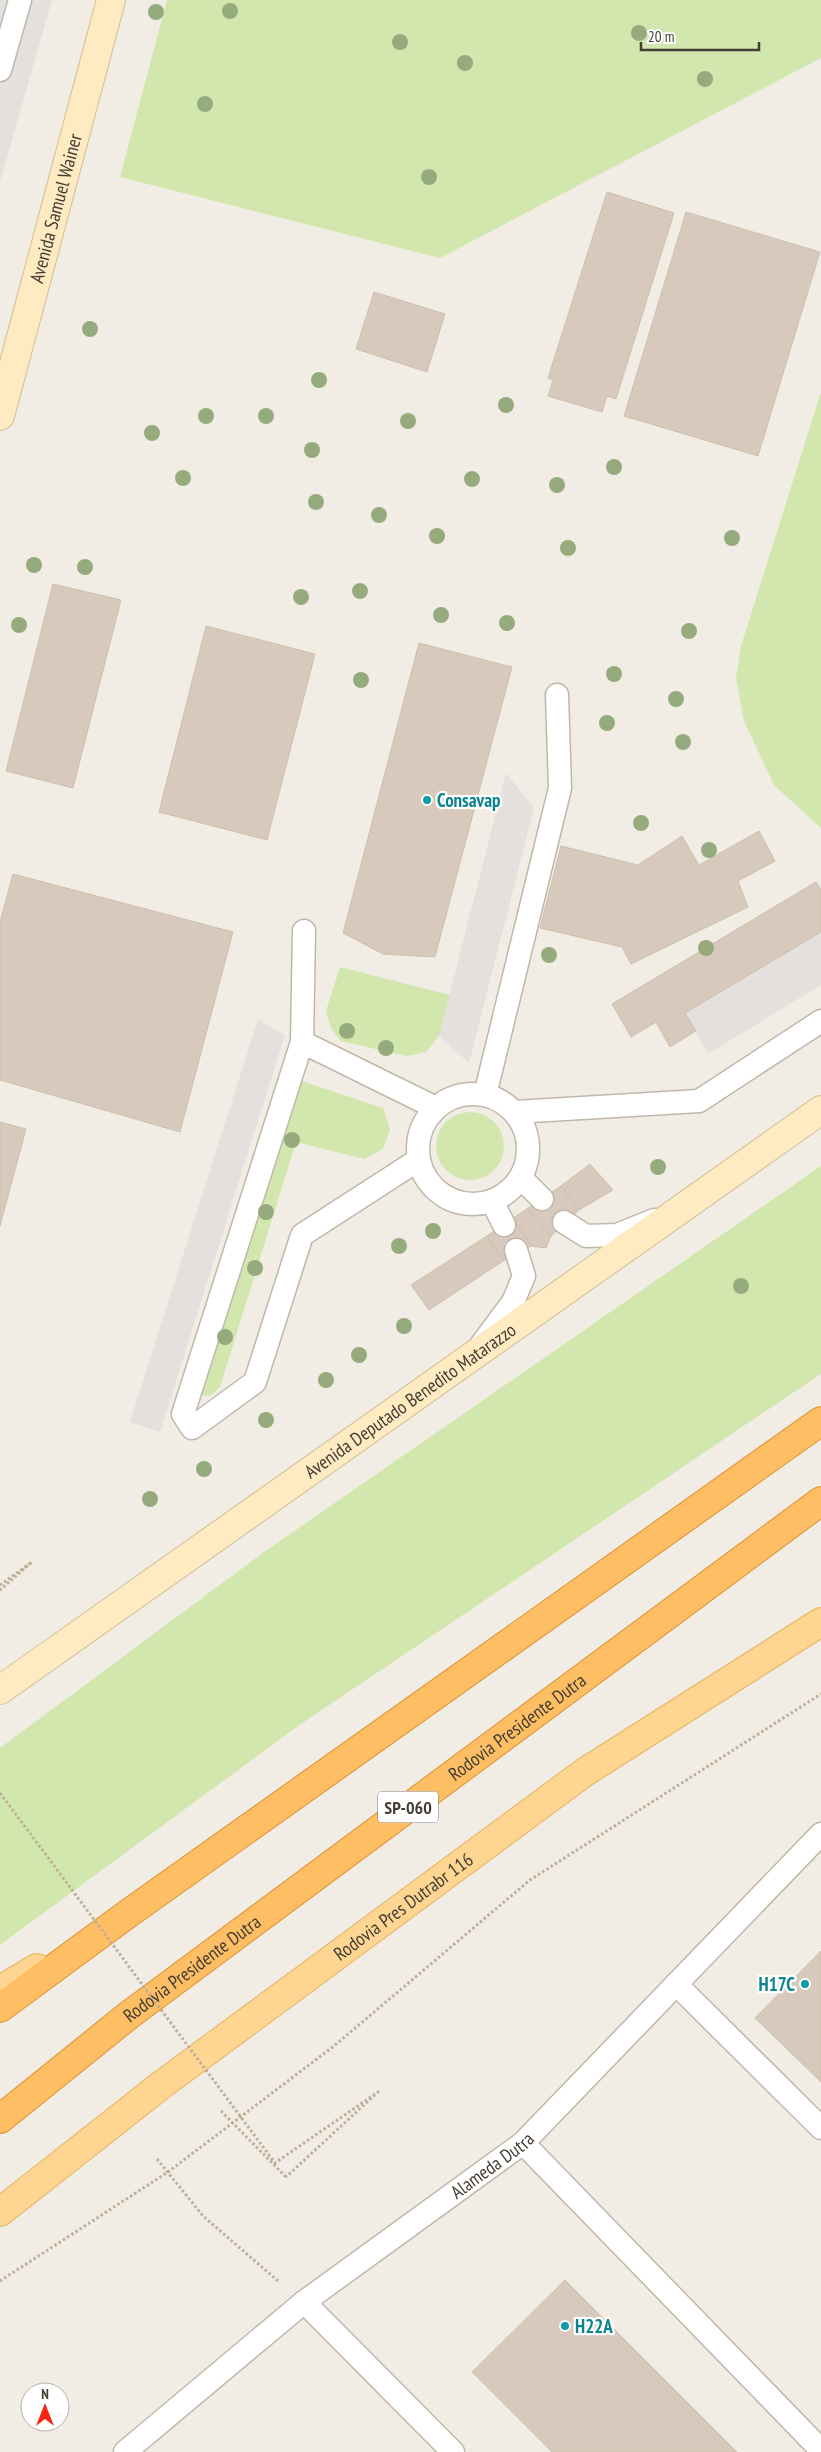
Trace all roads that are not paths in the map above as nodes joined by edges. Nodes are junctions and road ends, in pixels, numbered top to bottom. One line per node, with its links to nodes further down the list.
1 (20, 0): 3 (lane)
2 (111, 0): 4 (main road, Avenida Samuel Wainer)
3 (0, 70)
4 (0, 416)
5 (557, 695): 9 (lane)
6 (304, 932): 8 (lane)
7 (821, 1021): 12 (lane)
8 (302, 1042): 10 (lane); 13 (lane)
9 (485, 1095): 10 (lane); 12 (lane)
10 (436, 1108): 13 (lane)
11 (821, 1110): 17 (main road, Avenida Deputado Benedito Matarazzo)
12 (514, 1112): 14 (lane)
13 (418, 1160): 16 (lane)
14 (522, 1179): 15 (lane); 16 (lane)
15 (542, 1199)
16 (492, 1201): 19 (lane)
17 (682, 1208): 18 (lane); 21 (main road, Avenida Deputado Benedito Matarazzo)
18 (564, 1222)
19 (504, 1225)
20 (516, 1250): 21 (lane)
21 (475, 1354): 25 (main road, Avenida Deputado Benedito Matarazzo)
22 (821, 1421): 27 (highway)
23 (821, 1501): 31 (highway, Rodovia Presidente Dutra / SP-060)
24 (821, 1622): 34 (main road, Rodovia Pres Dutrabr 116)
25 (0, 1690)
26 (821, 1834): 28 (lane, Alameda Dutra)
27 (129, 1913): 29 (main road); 30 (highway)
28 (676, 1984): 32 (lane); 33 (lane, Alameda Dutra)
29 (0, 1990)
30 (0, 2008)
31 (0, 2119)
32 (821, 2128)
33 (523, 2143): 35 (lane, Alameda Dutra); 37 (lane)
34 (0, 2212)
35 (304, 2302): 36 (lane, Alameda Dutra); 38 (lane)
36 (130, 2450)
37 (821, 2450)
38 (453, 2452)

